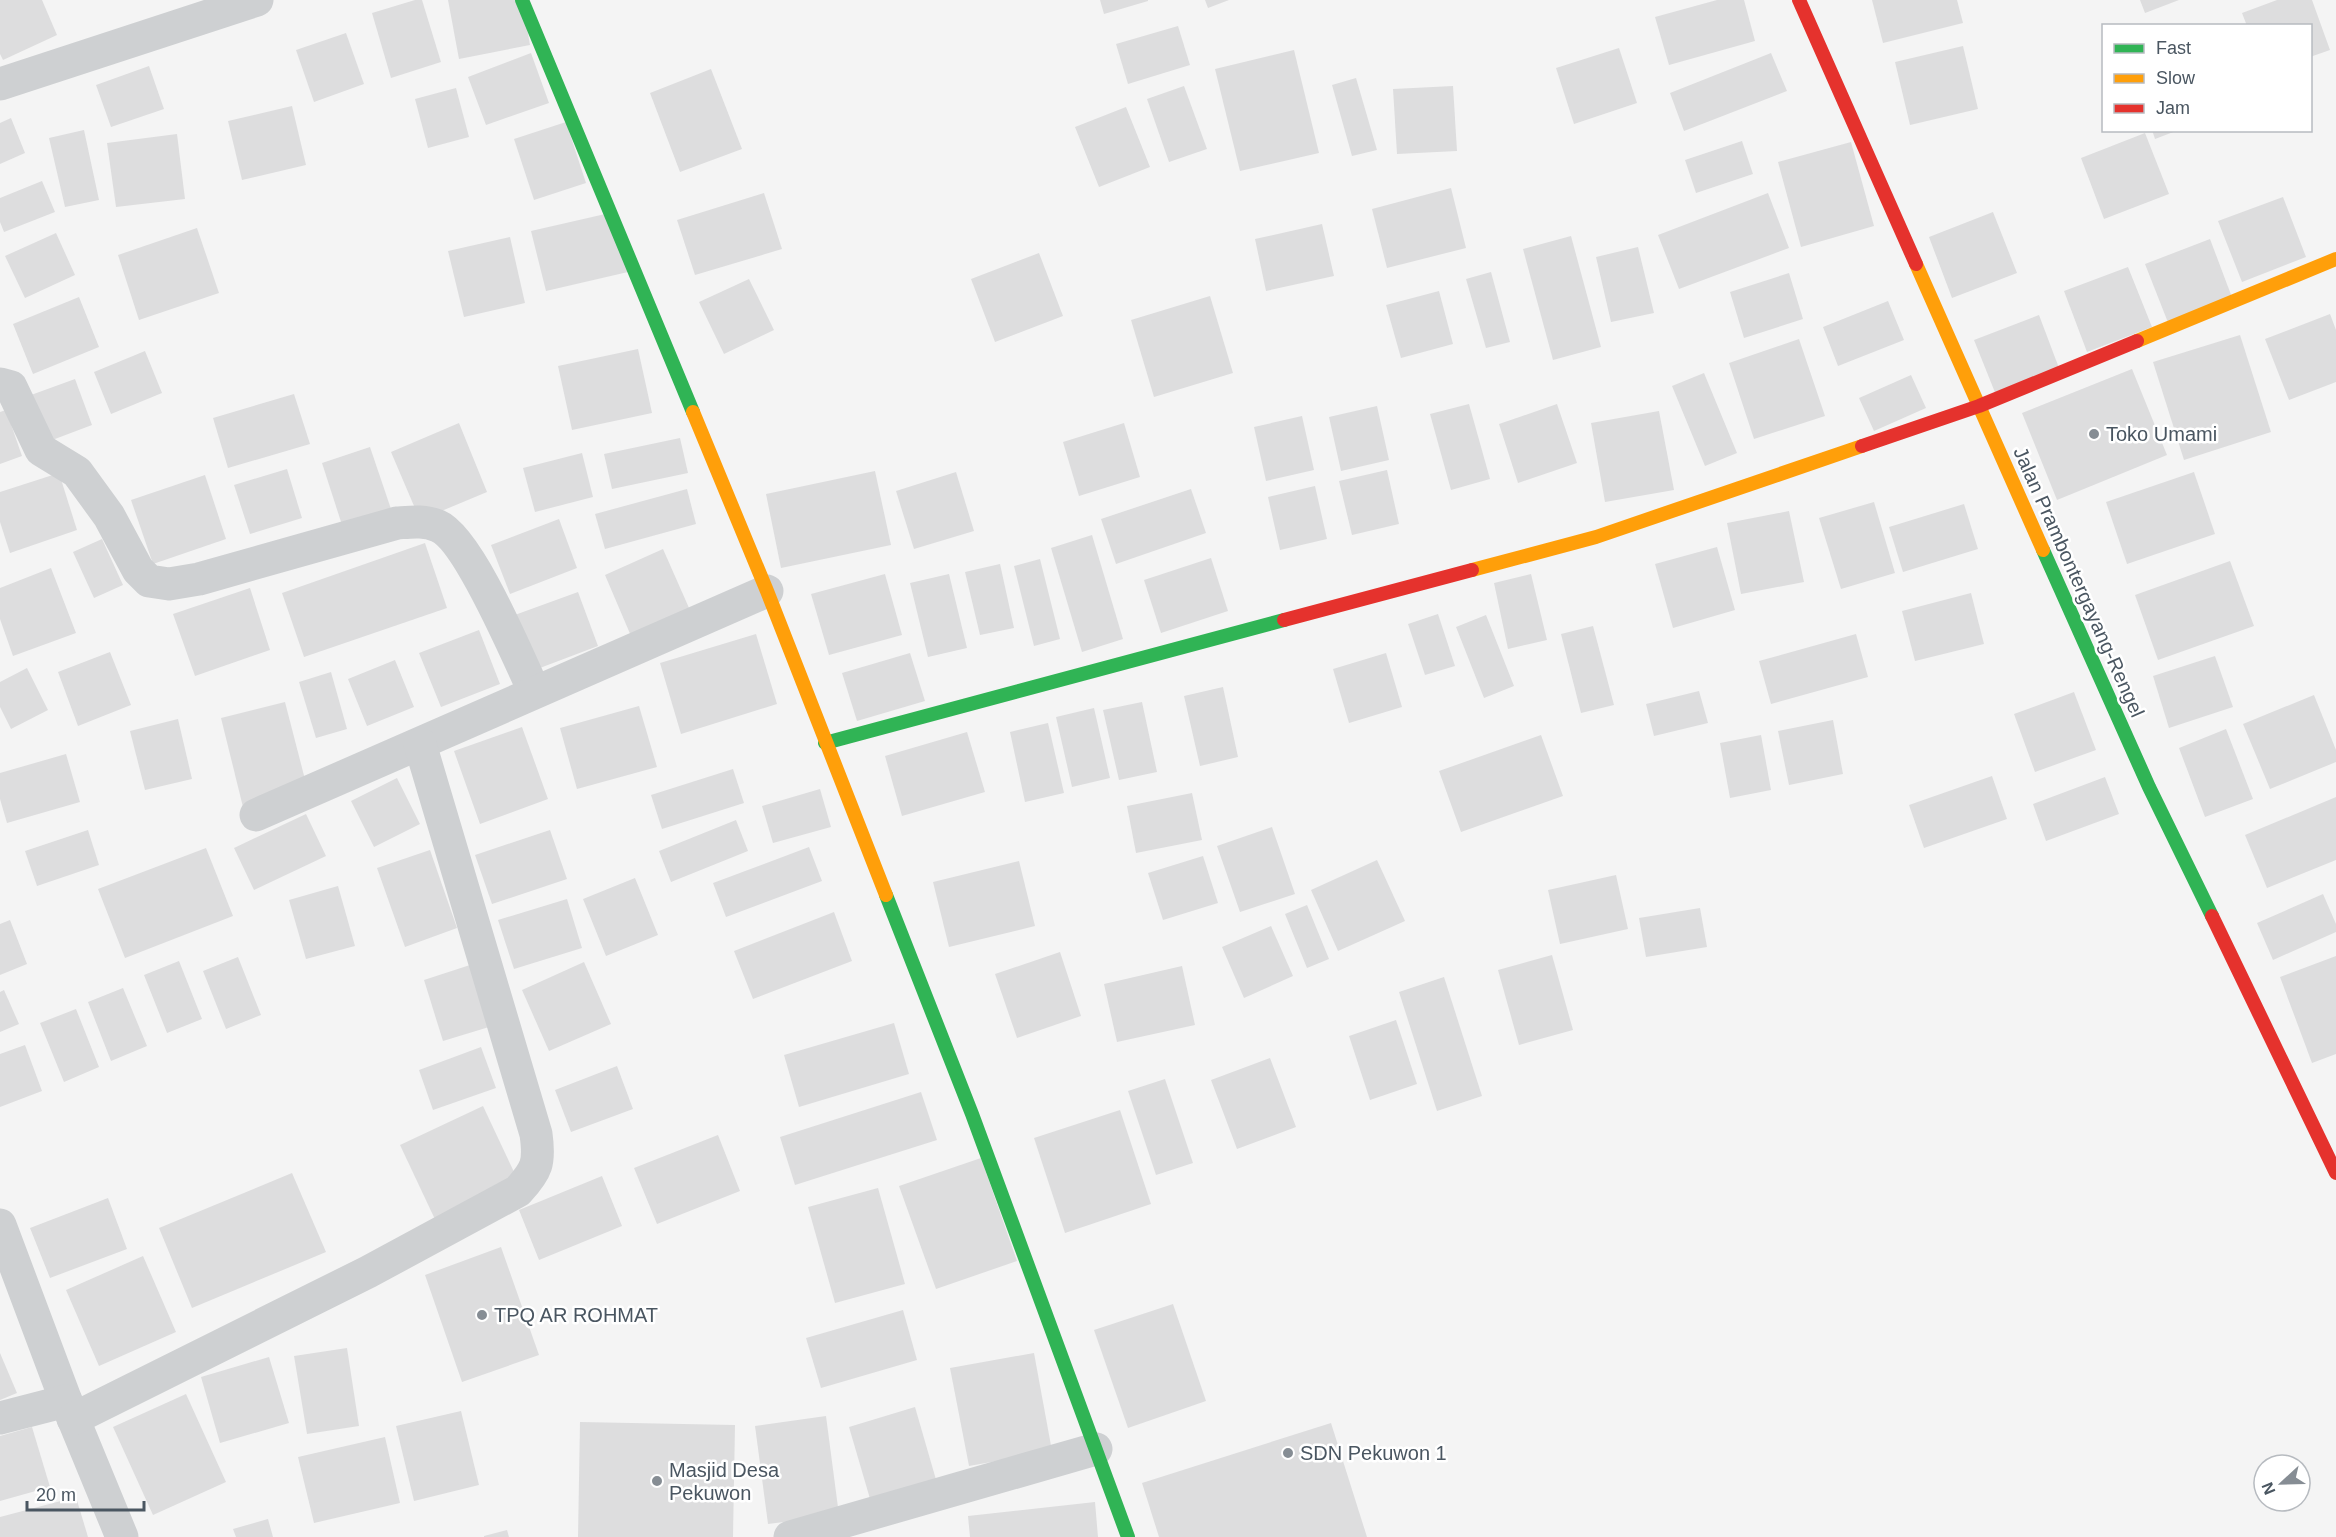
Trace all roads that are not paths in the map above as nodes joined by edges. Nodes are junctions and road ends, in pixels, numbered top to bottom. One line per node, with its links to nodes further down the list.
1 (257, 0): 4 (street)
2 (522, 0): 8 (street)
3 (1799, 0): 7 (street, Jalan Prambontergayang-Rengel)
4 (0, 84)
5 (2336, 259): 7 (street)
6 (0, 384): 9 (street)
7 (1979, 406): 10 (street); 13 (street, Jalan Prambontergayang-Rengel)
8 (767, 591): 9 (street); 10 (street)
9 (534, 692): 11 (street)
10 (825, 743): 17 (street)
11 (420, 744): 12 (street); 15 (street)
12 (256, 815)
13 (2336, 1173)
14 (0, 1225): 15 (street)
15 (70, 1410): 16 (street); 18 (street)
16 (0, 1418)
17 (1096, 1449): 19 (street); 20 (street)
18 (122, 1537)
19 (790, 1537)
20 (1128, 1537)

